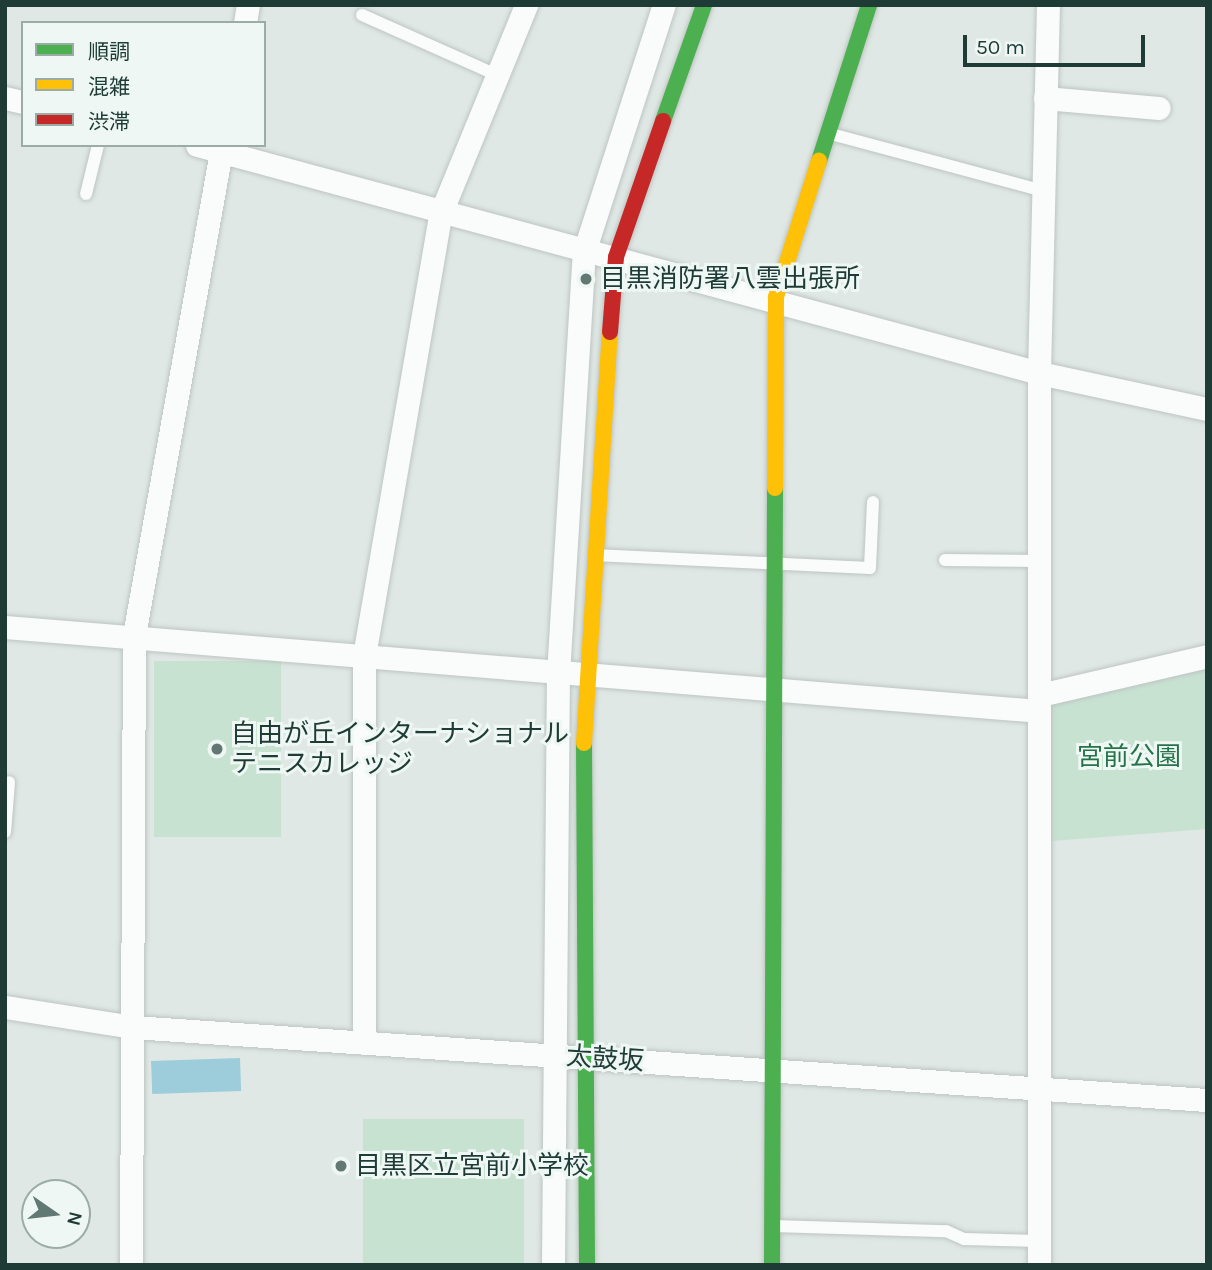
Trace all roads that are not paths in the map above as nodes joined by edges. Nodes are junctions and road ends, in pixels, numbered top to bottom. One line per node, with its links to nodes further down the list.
1 (526, 5): 7 (street)
2 (664, 5): 16 (street)
3 (704, 5): 17 (street)
4 (869, 5): 10 (street)
5 (1048, 5): 8 (street)
6 (362, 15): 7 (lane)
7 (497, 75): 15 (street)
8 (1045, 98): 9 (street); 13 (street)
9 (1159, 108)
10 (828, 133): 13 (lane); 18 (street)
11 (98, 147): 14 (lane)
12 (221, 148): 15 (street); 27 (street)
13 (1043, 191): 19 (street)
14 (86, 194)
15 (440, 215): 16 (street); 28 (street)
16 (584, 252): 17 (street); 30 (street)
17 (616, 257): 18 (street); 22 (street)
18 (776, 297): 19 (street); 25 (street)
19 (1039, 373): 20 (street); 24 (street)
20 (1207, 409)
21 (873, 502): 25 (lane)
22 (593, 555): 25 (lane); 31 (street)
23 (945, 560): 24 (lane)
24 (1039, 561): 33 (street)
25 (772, 564): 32 (street)
26 (5, 626): 27 (street)
27 (134, 635): 28 (street); 37 (street)
28 (364, 656): 30 (street); 38 (street)
29 (1207, 656): 33 (street)
30 (558, 674): 31 (street); 39 (street)
31 (584, 676): 32 (street); 40 (street)
32 (771, 690): 33 (street); 41 (street)
33 (1039, 703): 42 (street)
34 (9, 782): 35 (lane)
35 (5, 832)
36 (5, 1007): 37 (street, 太鼓坂)
37 (133, 1027): 38 (street, 太鼓坂); 46 (street)
38 (364, 1042): 39 (street, 太鼓坂)
39 (552, 1055): 40 (street, 太鼓坂); 47 (street)
40 (586, 1058): 41 (street, 太鼓坂); 48 (street)
41 (769, 1072): 42 (street, 太鼓坂); 44 (street)
42 (1041, 1087): 43 (street, 太鼓坂); 45 (street)
43 (1207, 1100)
44 (773, 1226): 45 (lane); 49 (street)
45 (1039, 1241): 50 (street)
46 (131, 1265)
47 (553, 1265)
48 (587, 1265)
49 (772, 1265)
50 (1039, 1265)

